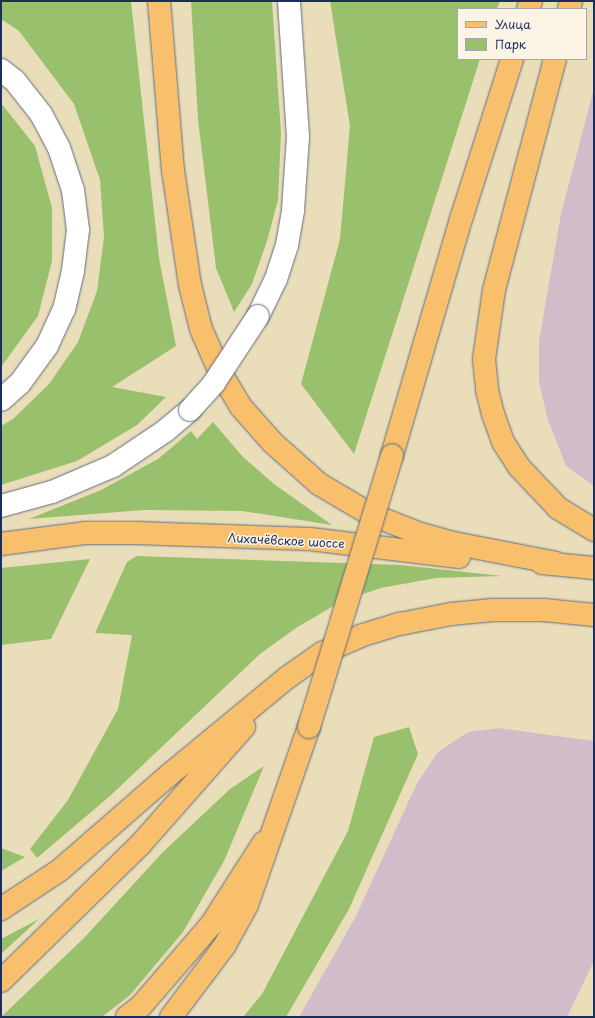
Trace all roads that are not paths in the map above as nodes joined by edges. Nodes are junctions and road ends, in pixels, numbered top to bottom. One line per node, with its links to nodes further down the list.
1 (159, 1): 10 (main road)
2 (289, 1): 7 (street, bridge)
3 (512, 60): 14 (main road, bridge)
4 (556, 60): 8 (main road)
5 (1, 70): 6 (street)
6 (1, 400)
7 (1, 506)
8 (594, 530)
9 (1, 544): 10 (main road, Лихачёвское шоссе)
10 (556, 563): 11 (main road, Лихачёвское шоссе)
11 (594, 568)
12 (594, 615): 13 (main road)
13 (288, 677): 15 (main road); 16 (main road)
14 (278, 819): 17 (main road); 18 (main road)
15 (1, 909)
16 (1, 981)
17 (127, 1017)
18 (172, 1017)

